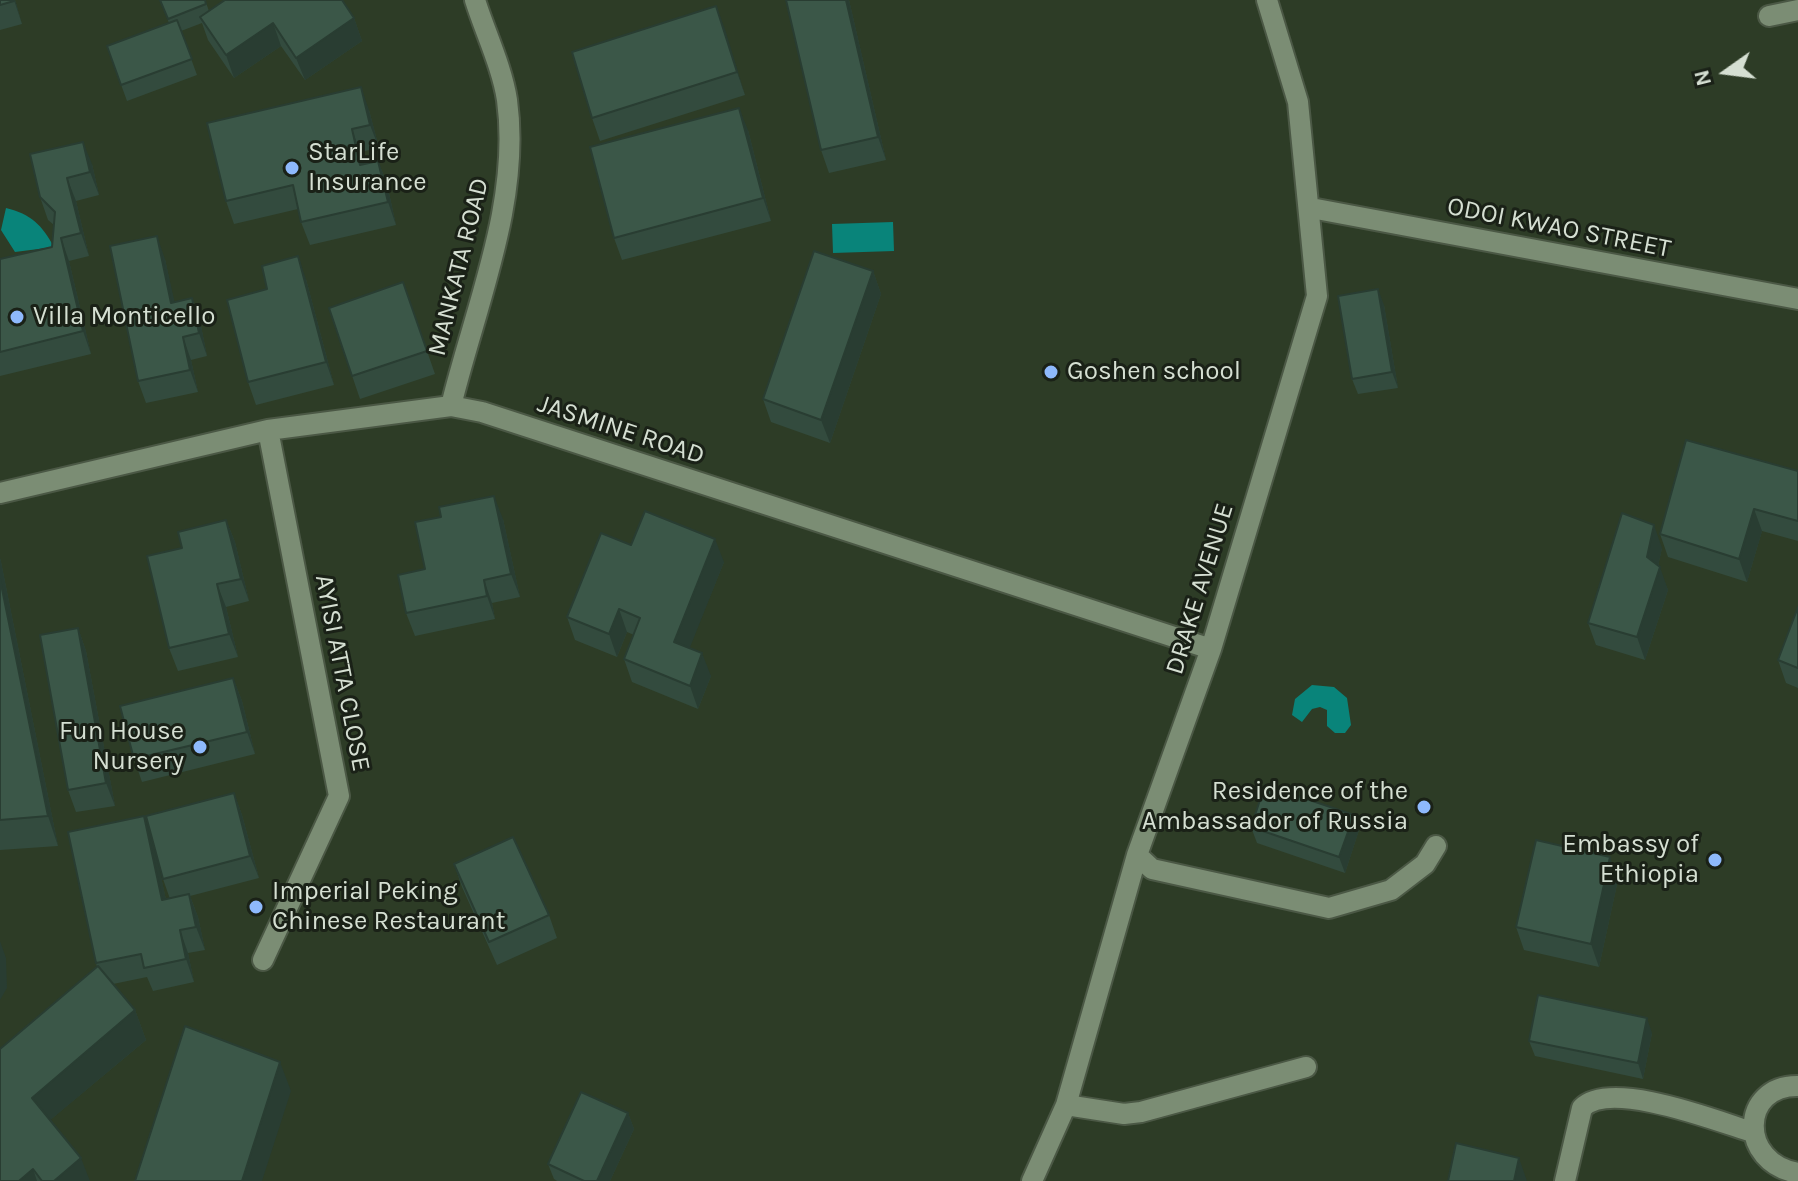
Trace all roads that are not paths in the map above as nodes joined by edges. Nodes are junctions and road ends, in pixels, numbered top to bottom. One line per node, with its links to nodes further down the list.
1 (475, 0): 7 (street, MANKATA ROAD)
2 (1267, 0): 5 (street, DRAKE AVENUE)
3 (1798, 10): 4 (street)
4 (1769, 16)
5 (1311, 208): 6 (street, ODOI KWAO STREET); 10 (street, DRAKE AVENUE)
6 (1798, 299)
7 (451, 406): 8 (street, JASMINE ROAD); 10 (street, JASMINE ROAD)
8 (268, 430): 9 (street, JASMINE ROAD); 13 (street, AYISI ATTA CLOSE)
9 (0, 493)
10 (1211, 649): 12 (street, DRAKE AVENUE)
11 (1436, 846): 12 (street)
12 (1137, 855): 16 (street, DRAKE AVENUE)
13 (263, 960)
14 (1306, 1067): 16 (street)
15 (1798, 1086): 17 (street)
16 (1066, 1105): 19 (street, DRAKE AVENUE)
17 (1752, 1132): 18 (street); 20 (street)
18 (1786, 1174)
19 (1032, 1181)
20 (1565, 1181)

